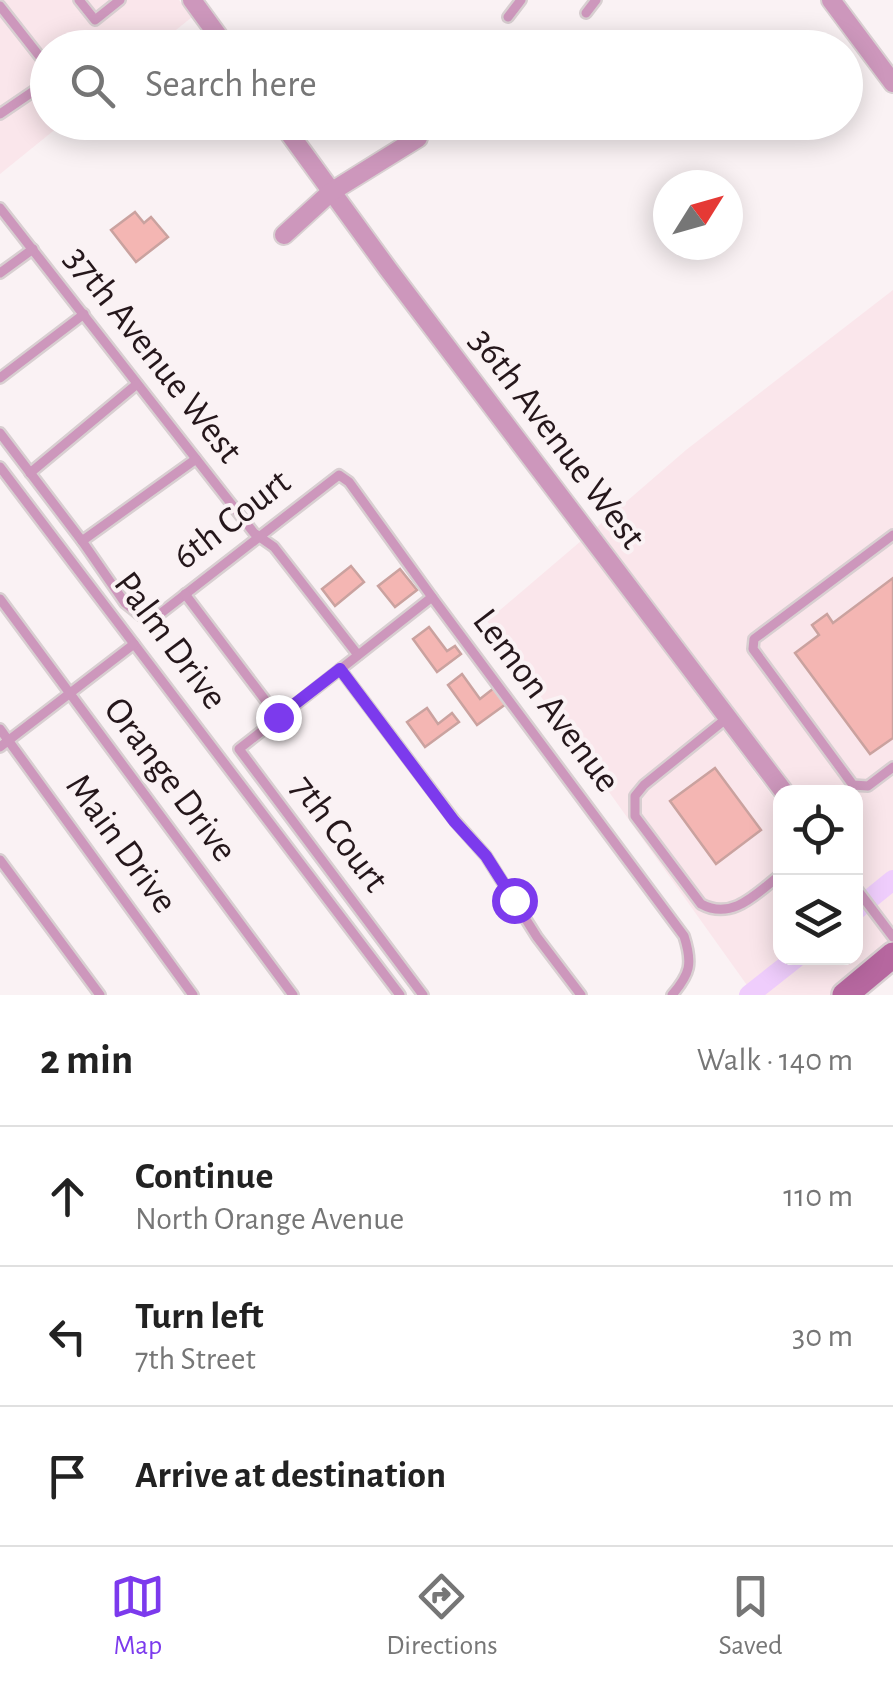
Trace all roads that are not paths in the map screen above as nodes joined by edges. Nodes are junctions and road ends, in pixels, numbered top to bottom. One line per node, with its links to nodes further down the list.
1 (79, 0): 2 (lane)
2 (120, 0)
3 (192, 0): 10 (street)
4 (521, 0): 9 (lane)
5 (596, 0): 8 (lane)
6 (831, 0): 11 (street)
7 (0, 6): 13 (lane)
8 (586, 13)
9 (508, 17)
10 (213, 30)
11 (853, 30)
12 (863, 43): 14 (street)
13 (30, 44)
14 (893, 83)
15 (30, 94): 16 (lane)
16 (0, 114)
17 (294, 140): 19 (street, 36th Avenue West)
18 (415, 140): 19 (street)
19 (331, 192): 21 (street); 43 (street, 36th Avenue West)
20 (0, 208): 22 (lane, 37th Avenue West)
21 (284, 235)
22 (32, 249): 23 (lane); 24 (lane, 37th Avenue West)
23 (0, 273)
24 (84, 314): 25 (lane); 26 (lane, 37th Avenue West)
25 (0, 378)
26 (137, 384): 28 (lane, 37th Avenue West); 30 (lane)
27 (0, 433): 30 (lane)
28 (196, 459): 33 (lane, 37th Avenue West); 34 (lane)
29 (0, 467): 38 (lane, Palm Drive)
30 (30, 473): 34 (lane)
31 (340, 476): 33 (lane, 6th Court); 36 (lane, Lemon Avenue)
32 (893, 536): 46 (lane)
33 (260, 537): 35 (lane, 6th Court); 39 (lane, 37th Avenue West)
34 (82, 541): 35 (lane, 6th Court)
35 (186, 594): 42 (lane)
36 (432, 597): 39 (lane); 59 (lane, Lemon Avenue)
37 (0, 600): 41 (lane, Orange Drive)
38 (134, 644): 41 (lane); 56 (lane, Palm Drive)
39 (358, 655): 40 (lane)
40 (340, 669): 42 (lane); 58 (lane)
41 (69, 693): 45 (lane); 55 (lane, Orange Drive)
42 (278, 717): 57 (lane, 7th Court)
43 (727, 718): 47 (street, 36th Avenue West); 49 (lane)
44 (0, 728): 45 (lane, Main Drive)
45 (4, 744): 54 (lane, Main Drive)
46 (893, 767)
47 (779, 785)
48 (0, 860): 53 (lane)
49 (773, 880)
50 (863, 898): 51 (lane)
51 (893, 937)
52 (893, 955): 60 (main road)
53 (100, 995)
54 (193, 995)
55 (292, 995)
56 (400, 995)
57 (423, 995)
58 (582, 995)
59 (672, 995)
60 (845, 995)

